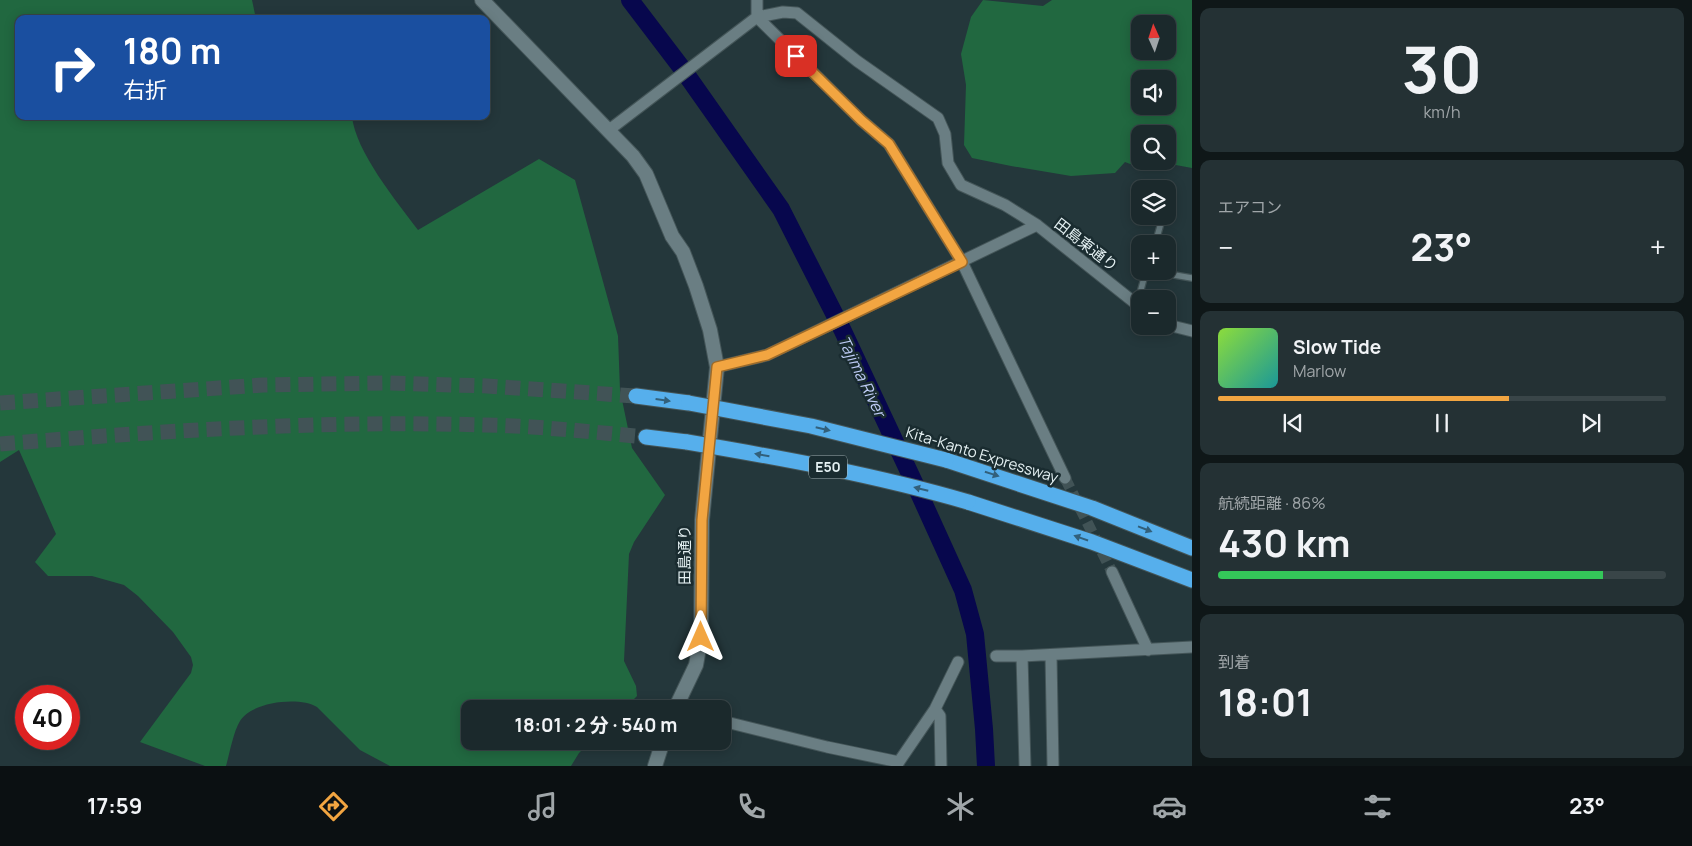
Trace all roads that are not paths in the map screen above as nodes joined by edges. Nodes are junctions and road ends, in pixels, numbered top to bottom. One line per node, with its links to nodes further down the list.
1 (482, 0): 4 (street, 田島通り)
2 (757, 0): 3 (street)
3 (757, 17): 4 (street); 5 (street, 田島東通り); 6 (street)
4 (609, 130): 12 (street, 田島通り)
5 (1037, 225): 6 (street); 9 (street, 田島東通り)
6 (962, 262): 12 (street); 15 (street)
7 (1176, 275): 8 (lane)
8 (1192, 278)
9 (1131, 300)
10 (1176, 327): 11 (street)
11 (1192, 331)
12 (717, 367): 25 (street, 田島通り)
13 (636, 396): 16 (highway, Kita-Kanto Expressway / E50, one-way to 16, bridge)
14 (646, 438): 18 (highway, E50, one-way to 14, bridge)
15 (1065, 478)
16 (1192, 548)
17 (1112, 572): 20 (street)
18 (1192, 580)
19 (1192, 647): 20 (street)
20 (1148, 650): 21 (street)
21 (1051, 655): 23 (street); 33 (street)
22 (996, 656): 23 (street)
23 (1022, 656): 32 (street)
24 (958, 662): 26 (street)
25 (679, 700)
26 (935, 709): 29 (street); 31 (street)
27 (731, 722): 29 (street)
28 (660, 750): 30 (street)
29 (897, 764)
30 (655, 766)
31 (941, 766)
32 (1025, 766)
33 (1053, 766)

